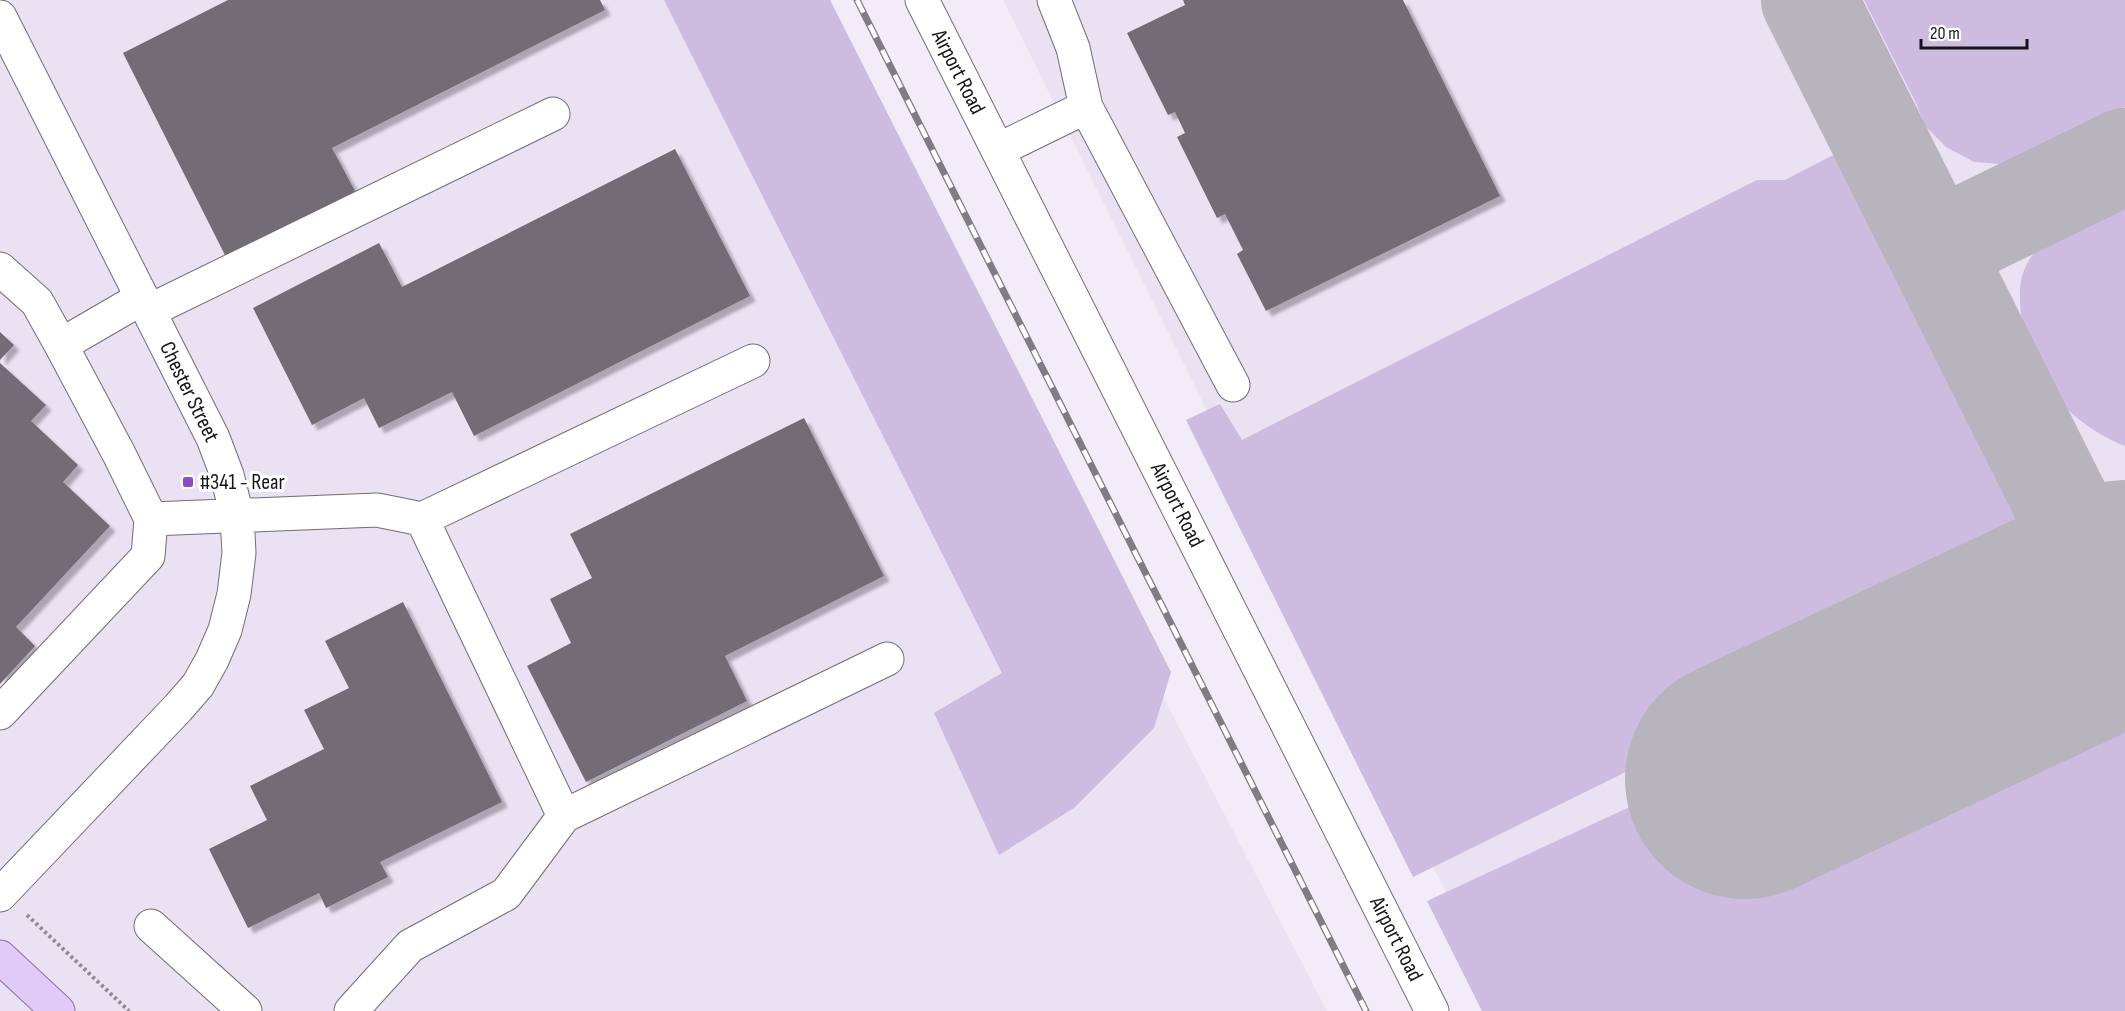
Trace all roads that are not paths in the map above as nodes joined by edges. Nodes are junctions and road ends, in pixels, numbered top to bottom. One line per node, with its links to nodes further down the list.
1 (922, 0): 6 (street, Airport Road)
2 (1054, 0): 4 (street)
3 (0, 17): 8 (street, Chester Street)
4 (1086, 107): 6 (street); 11 (street)
5 (553, 114): 8 (street)
6 (998, 150): 24 (street, Airport Road)
7 (0, 269): 9 (street)
8 (146, 305): 9 (street); 12 (street, Chester Street)
9 (61, 345): 13 (street)
10 (753, 361): 14 (street)
11 (1233, 385)
12 (237, 516): 13 (street); 14 (street); 18 (street, Chester Street)
13 (151, 519): 16 (street)
14 (422, 519): 17 (street)
15 (887, 659): 17 (street)
16 (0, 713)
17 (564, 816): 23 (street)
18 (0, 895)
19 (151, 926): 22 (street)
20 (0, 957): 21 (main road)
21 (58, 1011)
22 (245, 1011)
23 (351, 1011)
24 (1432, 1011)

